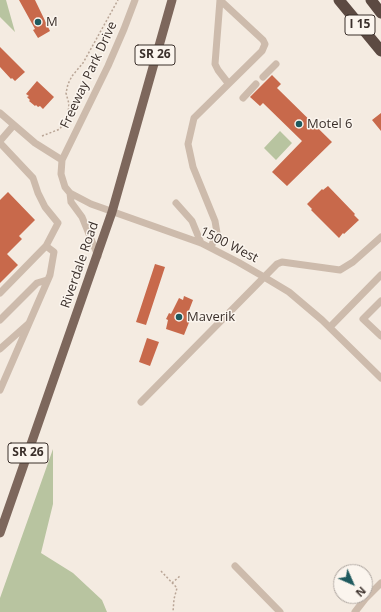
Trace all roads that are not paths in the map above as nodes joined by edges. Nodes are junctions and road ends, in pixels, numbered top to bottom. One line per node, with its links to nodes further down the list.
1 (135, 0): 16 (street, Freeway Park Drive)
2 (172, 0): 19 (main road, Riverdale Road / SR 26)
3 (220, 0): 10 (street); 10 (street)
4 (339, 0): 7 (highway, I 15)
5 (371, 0): 6 (highway, I 15)
6 (381, 13)
7 (381, 51)
8 (276, 64): 9 (street)
9 (263, 77)
10 (228, 83): 23 (street)
11 (256, 84): 12 (street)
12 (243, 98)
13 (0, 113): 14 (street)
14 (14, 126): 15 (street); 16 (street)
15 (1, 146): 22 (street)
16 (62, 160): 17 (street)
17 (70, 193): 19 (street, 1500 West); 24 (street)
18 (176, 203): 21 (street)
19 (112, 212): 21 (street, 1500 West); 24 (main road, Riverdale Road / SR 26)
20 (381, 237): 25 (street)
21 (201, 243): 23 (street, 1500 West)
22 (46, 246): 26 (street); 28 (street)
23 (211, 247): 25 (street, 1500 West)
24 (98, 256): 38 (main road, Riverdale Road / SR 26)
25 (264, 277): 32 (street, 1500 West); 37 (street)
26 (47, 280): 30 (street); 31 (street)
27 (379, 280): 32 (street)
28 (0, 293)
29 (381, 301): 33 (street)
30 (0, 320)
31 (30, 322): 34 (street); 36 (street)
32 (330, 327): 35 (street, 1500 West)
33 (381, 336)
34 (0, 349)
35 (381, 378)
36 (0, 390)
37 (141, 402)
38 (0, 533)
39 (235, 566): 41 (street)
40 (381, 583): 42 (street)
41 (280, 612)
42 (355, 612)

